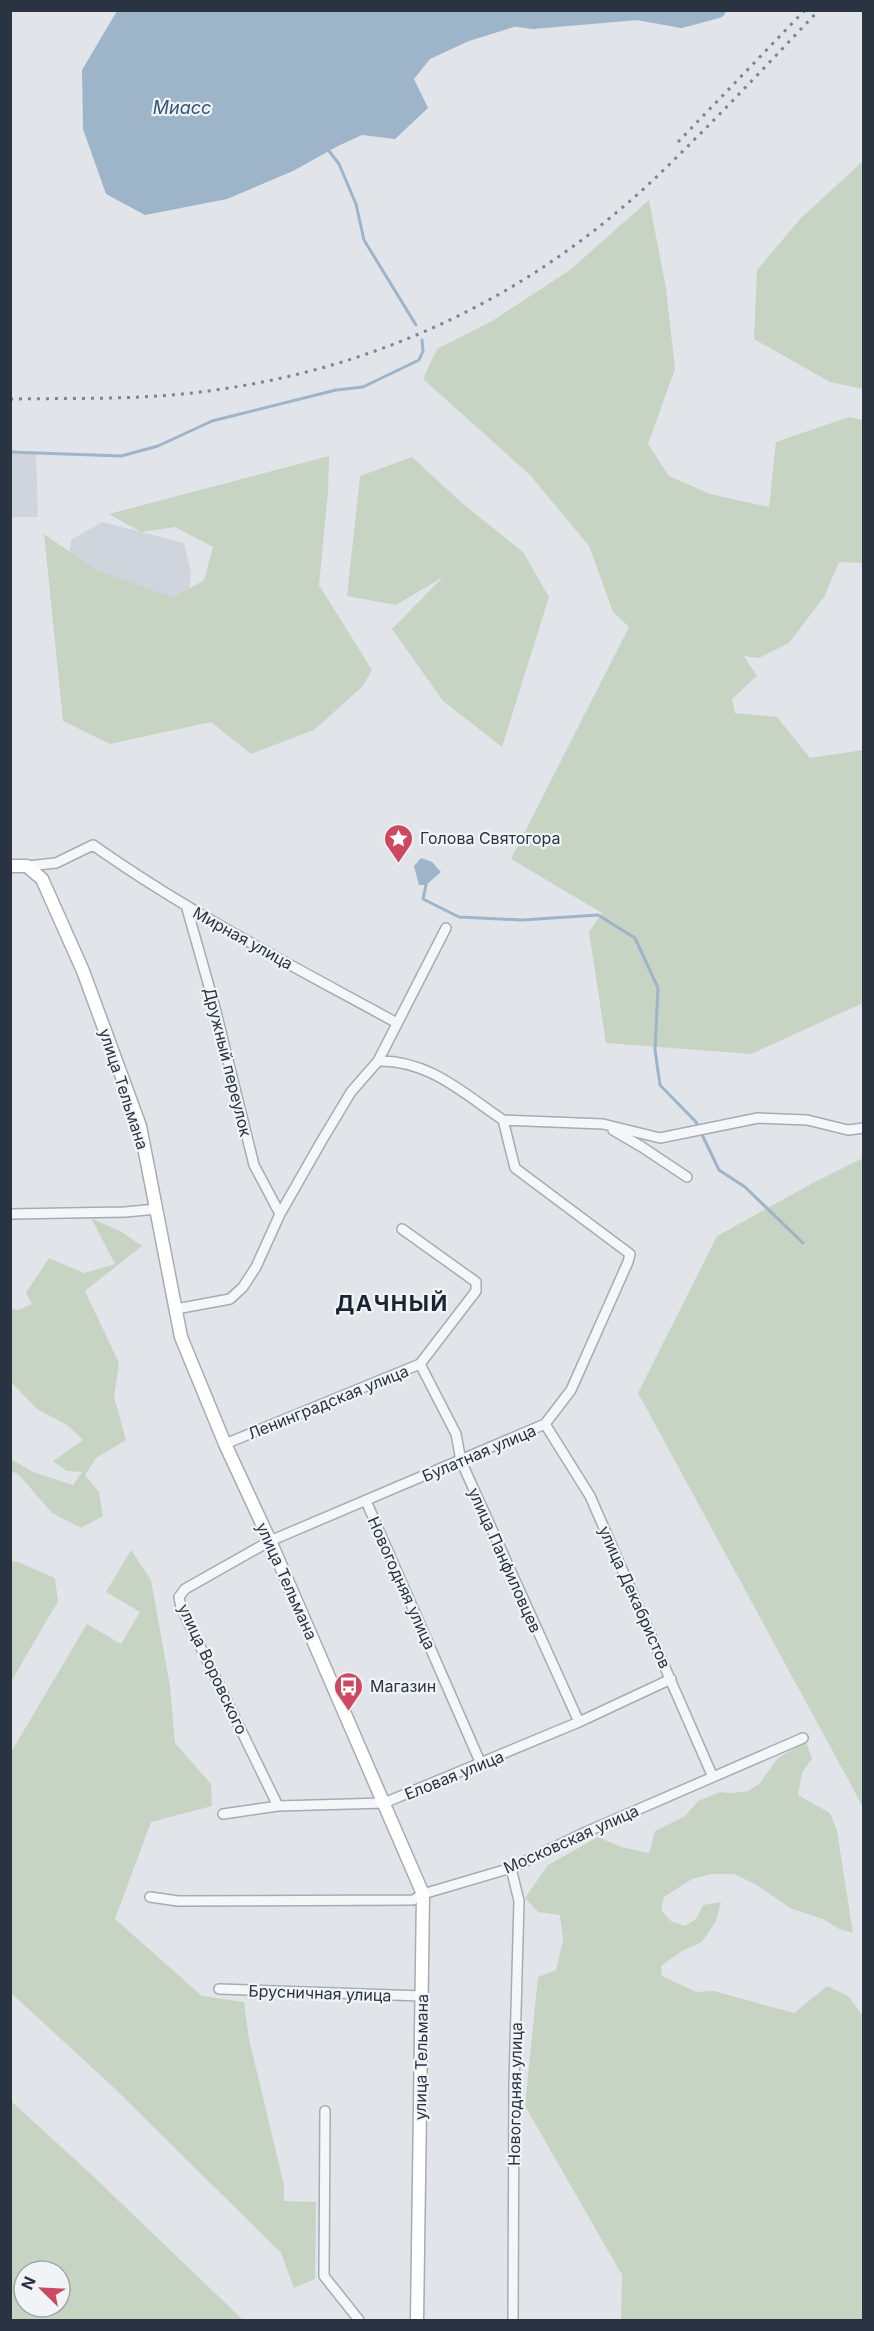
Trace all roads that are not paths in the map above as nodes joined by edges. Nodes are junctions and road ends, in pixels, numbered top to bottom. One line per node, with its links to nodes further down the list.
1 (10, 866): 2 (street)
2 (27, 866): 3 (street, Мирная улица); 11 (street, улица Тельмана)
3 (186, 905): 5 (street, Мирная улица); 13 (street, Дружный переулок)
4 (446, 927): 5 (street)
5 (397, 1023): 6 (street)
6 (378, 1061): 7 (street); 13 (street)
7 (503, 1120): 8 (street); 17 (street, Булатная улица)
8 (603, 1124): 9 (street); 10 (street)
9 (864, 1128)
10 (687, 1177)
11 (157, 1209): 12 (street); 15 (street, улица Тельмана)
12 (10, 1214)
13 (280, 1214): 15 (street)
14 (402, 1230): 16 (street, Ленинградская улица)
15 (176, 1309): 18 (street, улица Тельмана)
16 (420, 1364): 18 (street, Ленинградская улица); 19 (street, улица Панфиловцев)
17 (545, 1424): 19 (street, Булатная улица); 22 (street, улица Декабристов)
18 (225, 1444): 21 (street, улица Тельмана)
19 (461, 1461): 20 (street, Булатная улица); 23 (street, улица Панфиловцев)
20 (366, 1502): 21 (street, Булатная улица); 25 (street, Новогодняя улица)
21 (270, 1541): 27 (street, улица Тельмана); 28 (street, улица Воровского)
22 (671, 1679): 23 (street, Еловая улица); 26 (street, улица Декабристов)
23 (579, 1722): 25 (street, Еловая улица)
24 (803, 1738): 26 (street, Московская улица)
25 (481, 1764): 27 (street, Еловая улица)
26 (712, 1776): 30 (street, Московская улица)
27 (384, 1803): 28 (street, Еловая улица); 31 (street, улица Тельмана)
28 (278, 1806): 29 (street, Еловая улица)
29 (223, 1814)
30 (511, 1868): 31 (street, Московская улица); 38 (street, Новогодняя улица)
31 (423, 1894): 32 (street, Московская улица); 34 (street, улица Тельмана)
32 (150, 1897)
33 (219, 1989): 34 (street, Брусничная улица)
34 (422, 1996): 37 (street, улица Тельмана)
35 (325, 2111): 36 (street)
36 (359, 2320)
37 (417, 2320)
38 (513, 2320)

